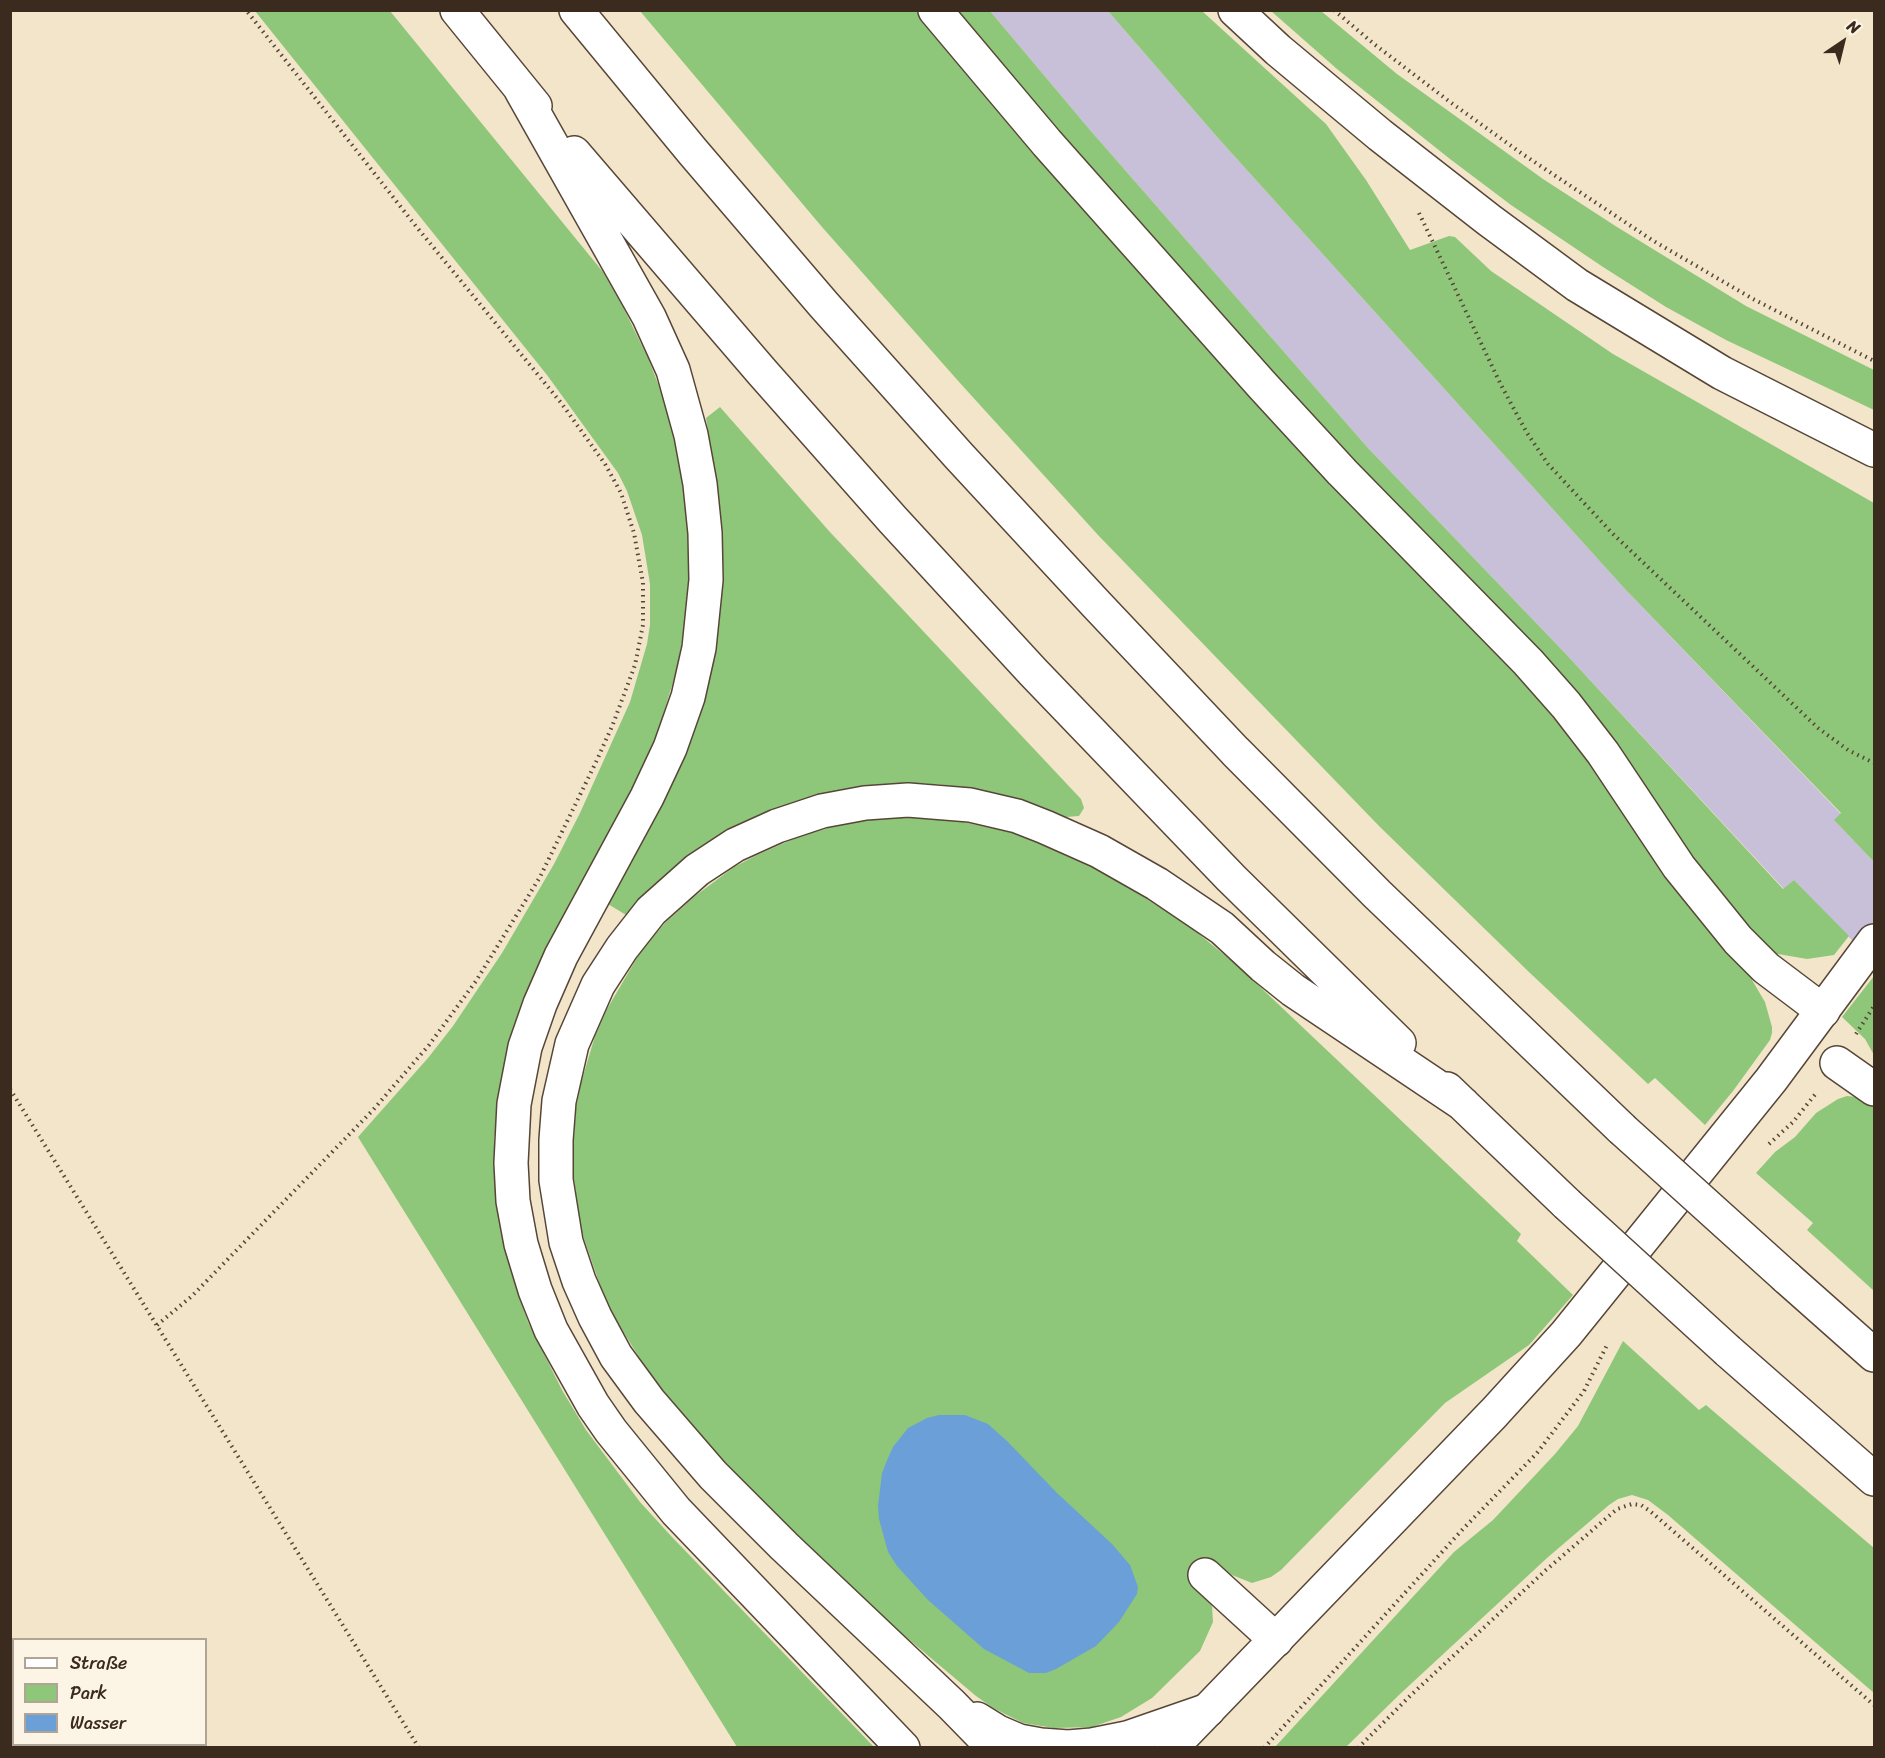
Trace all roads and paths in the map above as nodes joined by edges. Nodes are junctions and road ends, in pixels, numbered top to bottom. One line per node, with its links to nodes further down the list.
1 (246, 10): 18 (path)
2 (457, 10): 7 (main road)
3 (576, 10): 20 (main road, bridge)
4 (935, 10): 13 (main road)
5 (1235, 10): 10 (main road)
6 (1334, 10): 9 (path)
7 (521, 90): 17 (main road); 28 (main road)
8 (1417, 209): 11 (path)
9 (1875, 361)
10 (1875, 450)
11 (1875, 763)
12 (1875, 941): 13 (main road)
13 (1822, 1011): 23 (main road)
14 (1837, 1063): 16 (main road)
15 (10, 1089): 18 (path)
16 (1875, 1089)
17 (1463, 1104): 21 (main road, bridge); 24 (main road)
18 (157, 1325): 27 (path)
19 (1608, 1342): 31 (path)
20 (1875, 1355)
21 (1875, 1479)
22 (1205, 1575): 23 (main road)
23 (1276, 1640): 26 (main road)
24 (952, 1705): 26 (main road); 29 (main road)
25 (1875, 1705): 32 (path)
26 (1208, 1710): 30 (main road)
27 (419, 1748)
28 (903, 1748)
29 (994, 1748)
30 (1171, 1748)
31 (1264, 1748)
32 (1358, 1748)

